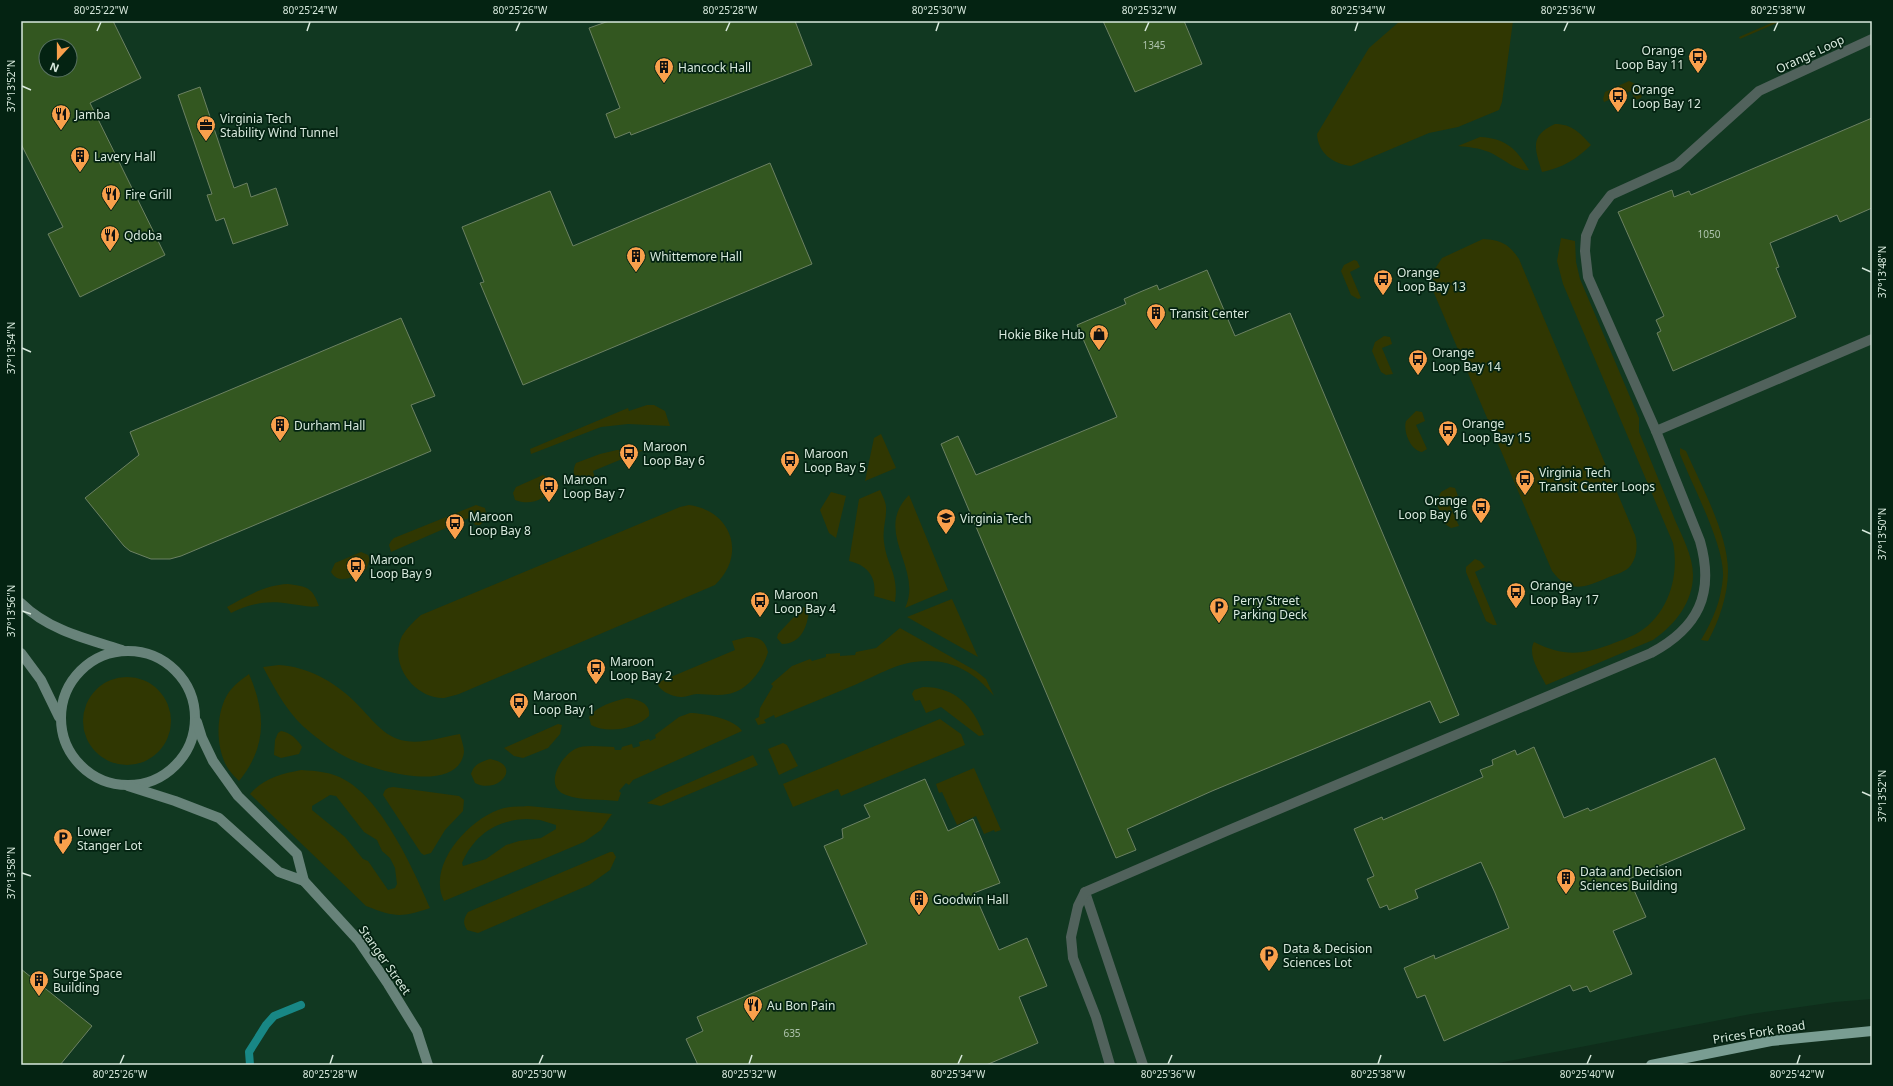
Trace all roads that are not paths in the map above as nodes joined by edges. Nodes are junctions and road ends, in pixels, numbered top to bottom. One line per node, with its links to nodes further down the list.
1 (1872, 39): 3 (street, Orange Loop)
2 (1872, 339): 3 (street)
3 (1656, 431): 11 (street, Orange Loop)
4 (21, 603): 5 (street)
5 (124, 650): 7 (street); 8 (street)
6 (21, 653): 7 (street)
7 (59, 717): 9 (street)
8 (197, 721): 9 (street); 10 (street, Stanger Street)
9 (121, 784): 10 (street, Stanger Street)
10 (304, 881): 13 (street, Stanger Street)
11 (1085, 892): 14 (street); 15 (street)
12 (1872, 1031): 16 (main road, Prices Fork Road)
13 (428, 1065)
14 (1110, 1065)
15 (1143, 1065)
16 (1651, 1065)

